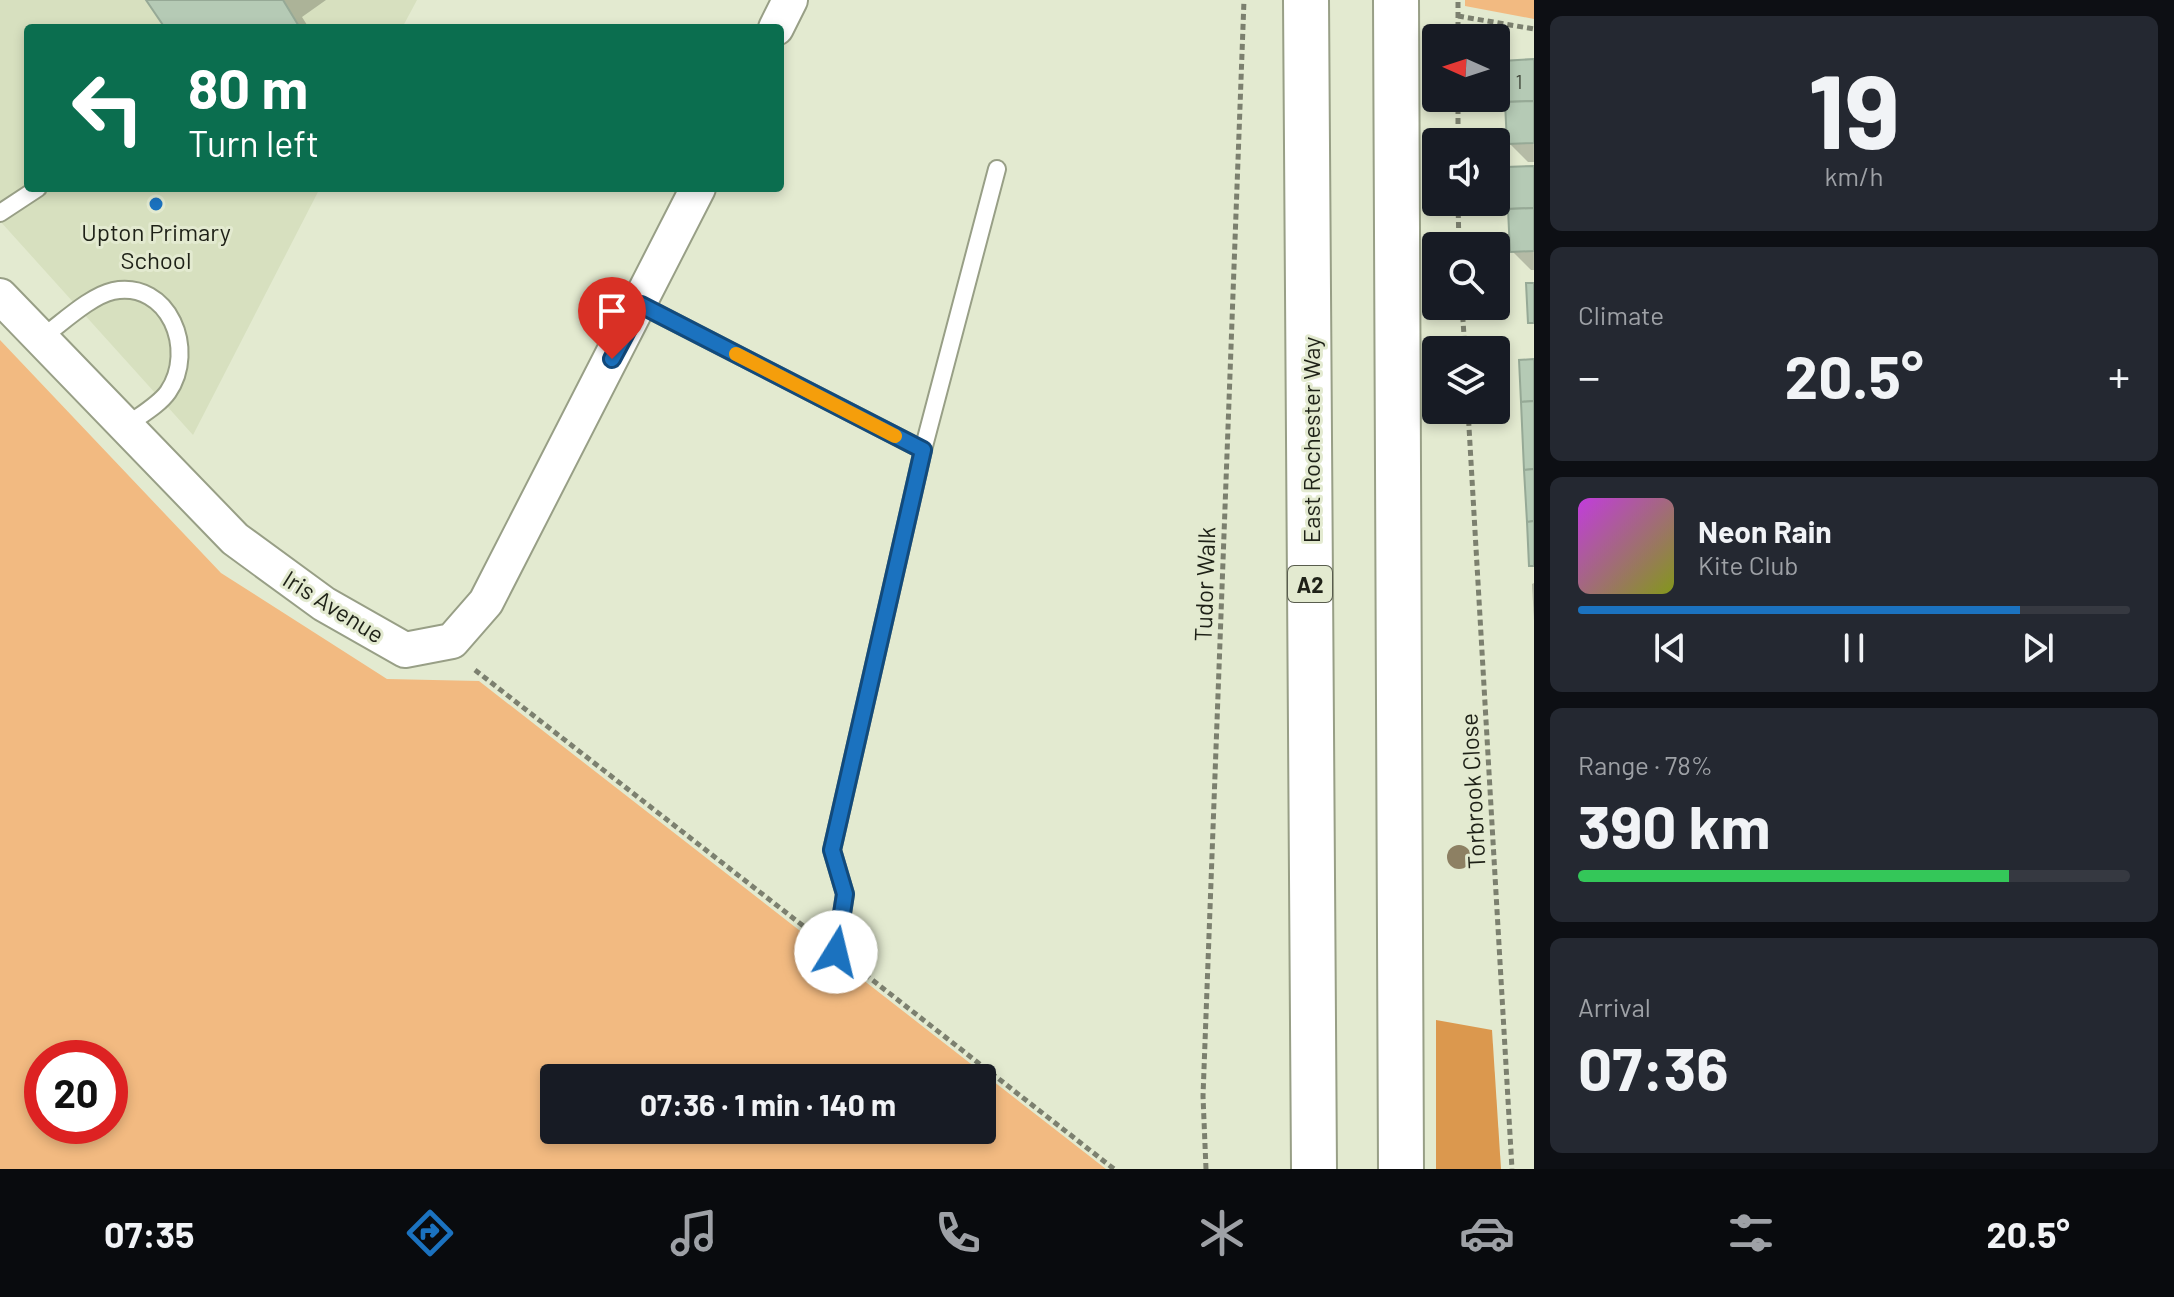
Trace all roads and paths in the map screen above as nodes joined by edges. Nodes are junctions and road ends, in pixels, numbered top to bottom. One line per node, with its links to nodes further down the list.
1 (790, 0): 7 (street)
2 (1244, 0): 23 (path, Tudor Walk)
3 (1306, 0): 24 (highway, East Rochester Way / A2)
4 (1396, 0): 25 (highway)
5 (1458, 0): 6 (path)
6 (1458, 16): 8 (path); 9 (path)
7 (778, 24)
8 (1458, 24)
9 (1534, 29)
10 (997, 169): 19 (lane)
11 (32, 192): 13 (lane)
12 (696, 192): 15 (street)
13 (0, 213)
14 (0, 296): 16 (street, Iris Avenue)
15 (641, 305): 19 (lane); 20 (street)
16 (41, 338): 18 (street, Iris Avenue); 18 (lane)
17 (1469, 424): 26 (path, Torbrook Close)
18 (126, 426): 20 (street, Iris Avenue)
19 (923, 450): 21 (lane)
20 (452, 641): 21 (path)
21 (836, 952): 22 (path)
22 (1114, 1169)
23 (1206, 1169)
24 (1314, 1169)
25 (1401, 1169)
26 (1512, 1169)

